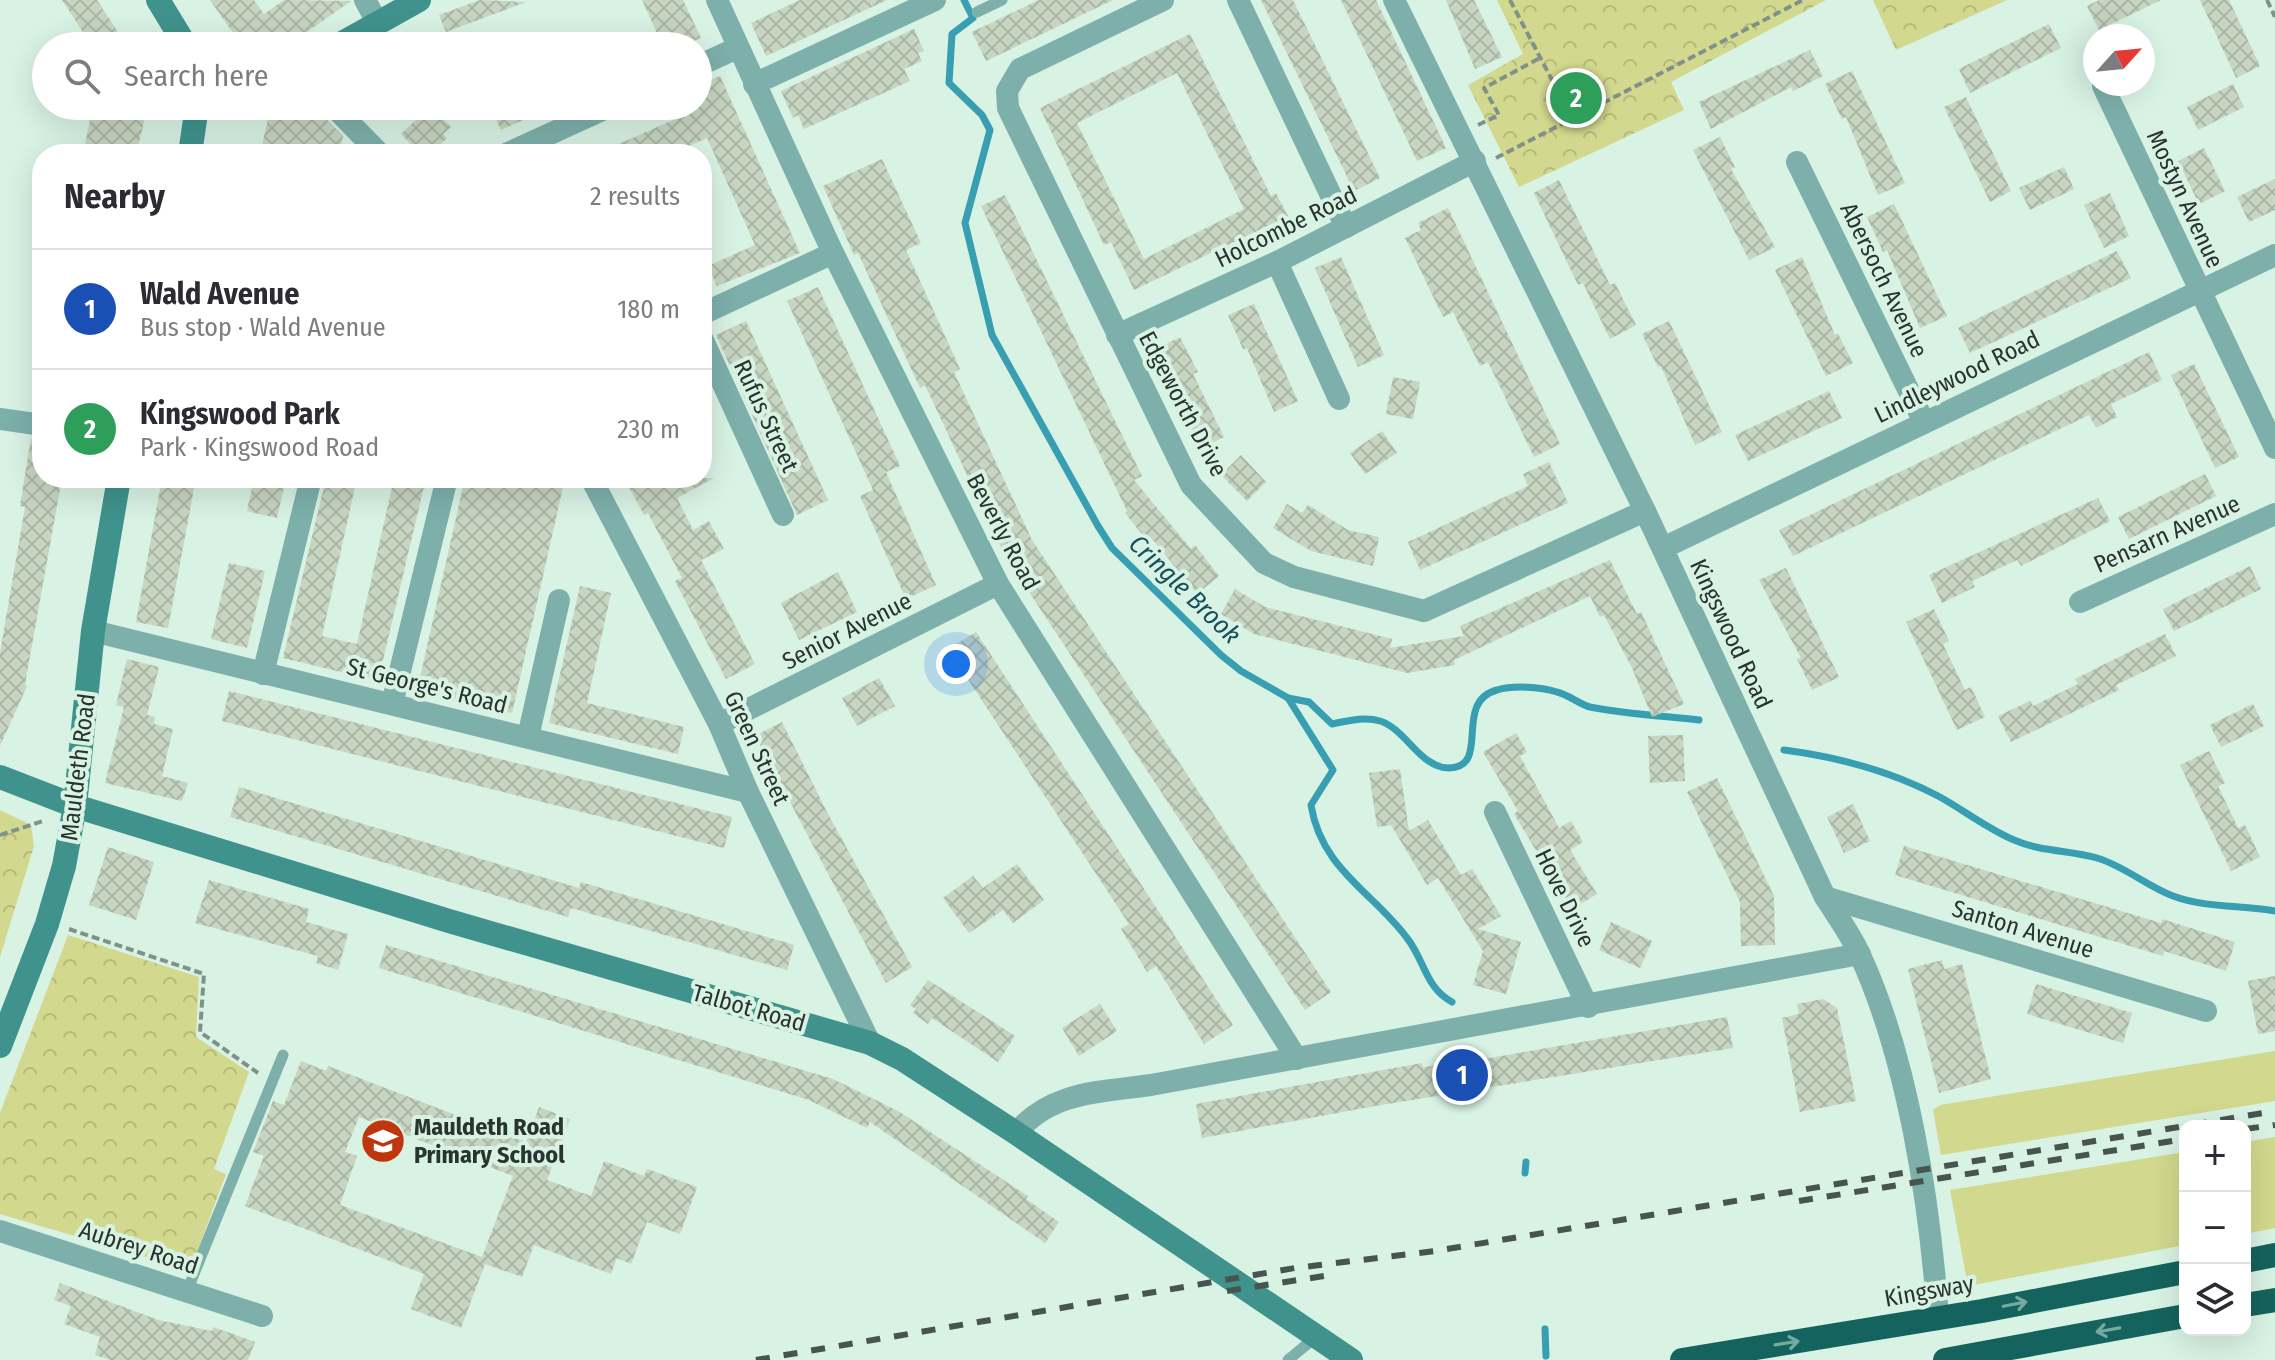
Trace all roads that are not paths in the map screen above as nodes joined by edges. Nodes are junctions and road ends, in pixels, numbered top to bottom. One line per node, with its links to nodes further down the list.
1 (158, 0): 12 (street)
2 (365, 0): 11 (street)
3 (419, 0): 11 (street)
4 (717, 0): 14 (street, Beverly Road)
5 (935, 0): 16 (street)
6 (1002, 0): 10 (lane)
7 (1163, 0): 32 (street, Edgeworth Drive)
8 (1238, 0): 26 (street)
9 (1394, 0): 25 (street, Kingswood Road)
10 (977, 12)
11 (377, 22): 13 (street)
12 (177, 32)
13 (360, 32)
14 (737, 48): 15 (street); 16 (street, Beverly Road)
15 (712, 60)
16 (754, 84): 27 (street, Beverly Road)
17 (2108, 96): 30 (street, Mostyn Avenue)
18 (195, 120): 21 (street)
19 (347, 120): 22 (street)
20 (580, 120): 23 (street)
21 (191, 144)
22 (370, 144)
23 (528, 144)
24 (1797, 162): 36 (street, Abersoch Avenue)
25 (1476, 164): 26 (street, Holcombe Road); 43 (street, Kingswood Road)
26 (1346, 227): 29 (street, Holcombe Road)
27 (833, 253): 31 (street); 47 (street, Beverly Road)
28 (2275, 255): 30 (street, Lindleywood Road)
29 (1277, 262): 32 (street, Holcombe Road); 34 (street)
30 (2200, 290): 36 (street, Lindleywood Road); 38 (street, Mostyn Avenue)
31 (712, 309)
32 (1117, 335): 43 (street, Edgeworth Drive)
33 (712, 360): 45 (street, Rufus Street)
34 (1339, 399)
35 (0, 419): 37 (street)
36 (1924, 422): 46 (street, Lindleywood Road)
37 (32, 424)
38 (2275, 448)
39 (117, 488): 50 (street, Mauldeth Road)
40 (309, 488): 51 (street)
41 (445, 488): 52 (street)
42 (596, 488): 53 (street, Green Street)
43 (1645, 511): 46 (street, Kingswood Road)
44 (2275, 514): 49 (street, Pensarn Avenue)
45 (783, 515)
46 (1663, 548): 59 (street, Kingswood Road)
47 (998, 584): 53 (street, Senior Avenue); 66 (street, Beverly Road)
48 (559, 600): 54 (street)
49 (2080, 602)
50 (93, 631): 51 (street, St George's Road); 57 (street, Mauldeth Road)
51 (263, 674): 52 (street, St George's Road)
52 (392, 704): 54 (street, St George's Road)
53 (719, 724): 56 (street, Green Street)
54 (528, 737): 56 (street, St George's Road)
55 (0, 777): 57 (street, Talbot Road)
56 (748, 792): 63 (street, Green Street)
57 (75, 806): 63 (street, Talbot Road); 64 (street, Mauldeth Road)
58 (1495, 812): 61 (street, Hove Drive)
59 (1825, 897): 60 (street, Kingswood Road); 62 (street, Santon Avenue)
60 (1860, 954): 61 (street); 77 (street, Kingswood Road)
61 (1588, 1007): 66 (street)
62 (2206, 1011)
63 (870, 1043): 67 (street, Talbot Road)
64 (0, 1046)
65 (283, 1055): 72 (lane)
66 (1297, 1059): 67 (street)
67 (1016, 1133): 78 (street, Talbot Road)
68 (0, 1231): 72 (street, Aubrey Road)
69 (2275, 1255): 70 (highway)
70 (2251, 1260)
71 (2179, 1273): 77 (highway, Kingsway, one-way to 71)
72 (187, 1291): 75 (street, Aubrey Road)
73 (2275, 1300): 74 (highway)
74 (2251, 1304)
75 (262, 1316)
76 (2179, 1317): 82 (highway, one-way to 82)
77 (1938, 1318): 81 (highway, Kingsway, one-way to 77)
78 (1318, 1335): 79 (lane); 80 (street, Talbot Road)
79 (1288, 1360)
80 (1351, 1360)
81 (1682, 1360)
82 (1948, 1360)

